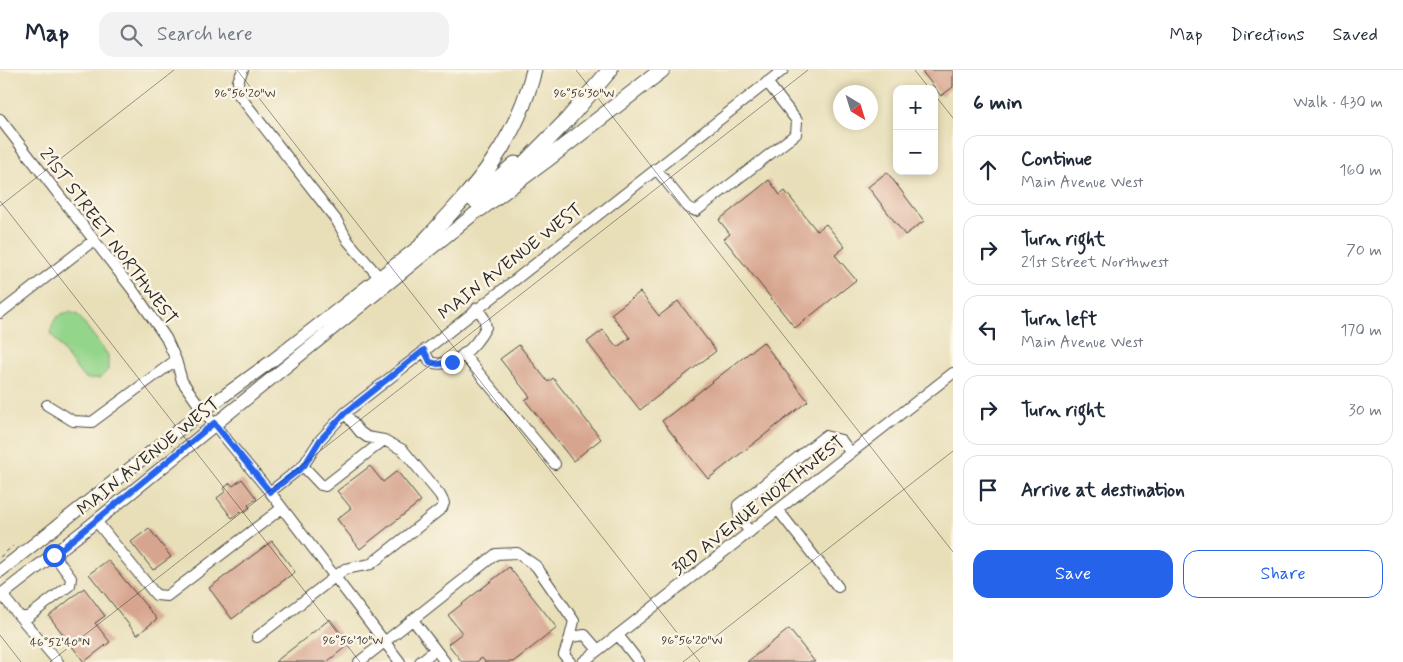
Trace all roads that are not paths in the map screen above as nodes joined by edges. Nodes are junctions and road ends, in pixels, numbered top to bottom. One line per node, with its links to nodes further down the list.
1 (243, 70): 13 (street)
2 (534, 70): 12 (highway)
3 (610, 70): 8 (highway)
4 (662, 70): 10 (highway)
5 (783, 70): 6 (street, MAIN AVENUE WEST)
6 (767, 82): 9 (street, MAIN AVENUE WEST); 9 (street)
7 (0, 119): 11 (street, 21ST STREET NORTHWEST)
8 (568, 120): 10 (highway); 12 (highway)
9 (656, 169): 14 (street, MAIN AVENUE WEST)
10 (480, 209): 23 (main road, MAIN AVENUE WEST)
11 (94, 240): 15 (street); 18 (street, 21ST STREET NORTHWEST)
12 (423, 243): 13 (main road, MAIN AVENUE WEST)
13 (380, 278): 21 (main road, MAIN AVENUE WEST)
14 (477, 308): 16 (street, MAIN AVENUE WEST); 17 (street)
15 (0, 313)
16 (424, 350): 17 (street); 22 (street, MAIN AVENUE WEST)
17 (462, 354): 26 (street)
18 (176, 360): 20 (street); 21 (street, 21ST STREET NORTHWEST)
19 (953, 373): 25 (street, 3RD AVENUE NORTHWEST)
20 (47, 405)
21 (203, 411): 23 (street, 21ST STREET NORTHWEST); 34 (main road, MAIN AVENUE WEST)
22 (345, 413): 24 (street); 27 (street, MAIN AVENUE WEST)
23 (214, 423): 28 (street, 21ST STREET NORTHWEST); 31 (main road, MAIN AVENUE WEST)
24 (384, 440): 27 (street); 35 (street)
25 (851, 453): 30 (street, 3RD AVENUE NORTHWEST); 32 (street)
26 (555, 464)
27 (304, 466): 28 (street, MAIN AVENUE WEST)
28 (270, 492): 29 (street, 21ST STREET NORTHWEST)
29 (282, 508): 31 (street); 35 (street, 21ST STREET NORTHWEST)
30 (778, 510): 32 (street, 3RD AVENUE NORTHWEST); 36 (street)
31 (96, 521): 33 (main road, MAIN AVENUE WEST)
32 (750, 532): 40 (street, 3RD AVENUE NORTHWEST)
33 (54, 555): 37 (main road, MAIN AVENUE WEST); 38 (street)
34 (0, 571)
35 (334, 576): 41 (street); 43 (street, 21ST STREET NORTHWEST)
36 (838, 587)
37 (1, 596): 38 (street)
38 (20, 617): 46 (street)
39 (413, 620): 42 (street); 43 (street); 44 (street)
40 (618, 635): 45 (street, 3RD AVENUE NORTHWEST); 53 (street)
41 (256, 637)
42 (570, 637): 45 (street); 51 (street)
43 (384, 642): 47 (street); 48 (street, 21ST STREET NORTHWEST)
44 (435, 650): 49 (street); 50 (street)
45 (598, 650): 52 (street, 3RD AVENUE NORTHWEST)
46 (58, 662)
47 (359, 662)
48 (400, 662)
49 (420, 662)
50 (445, 662)
51 (570, 662)
52 (583, 662)
53 (638, 662)

